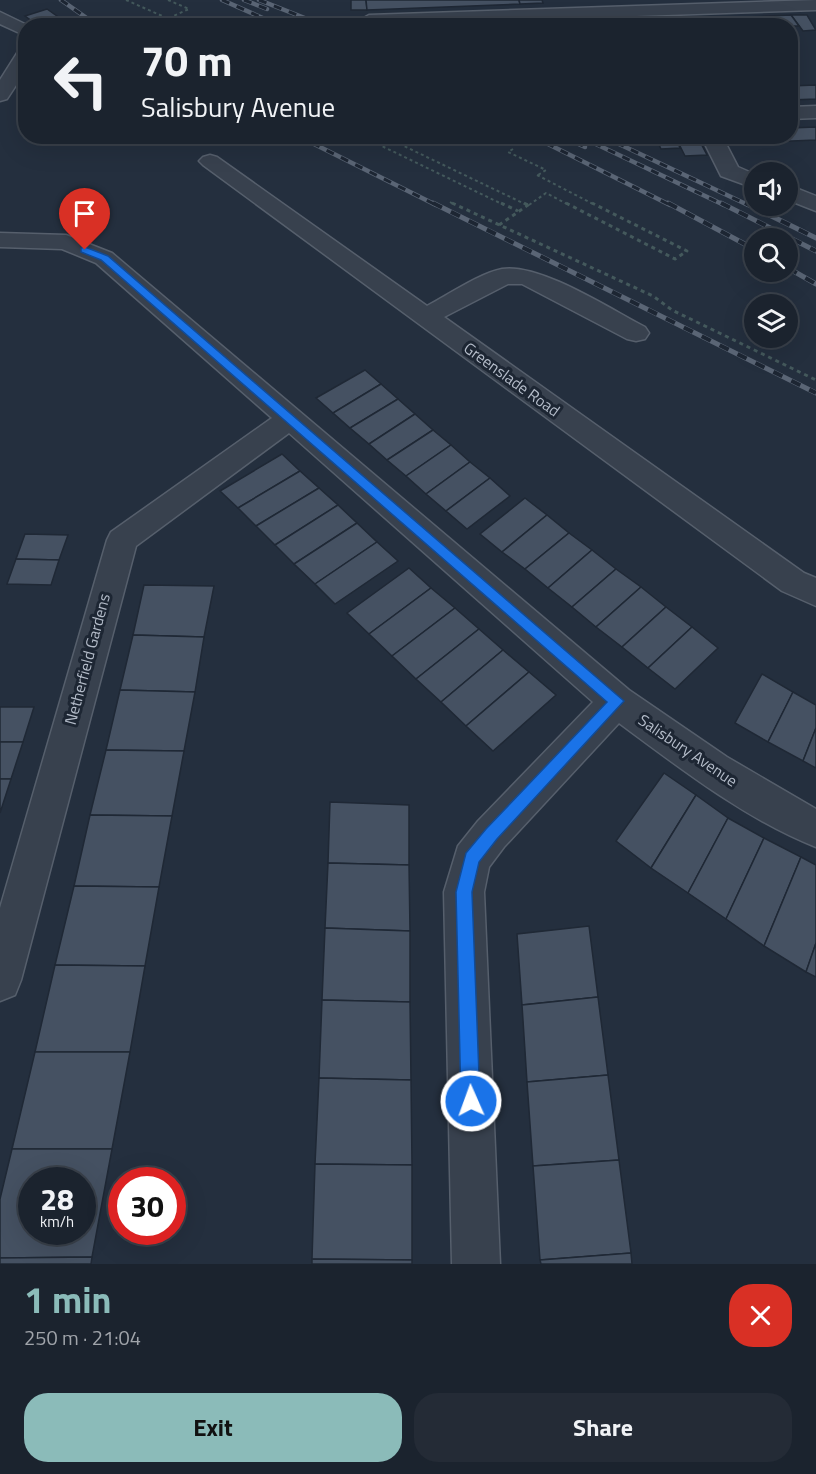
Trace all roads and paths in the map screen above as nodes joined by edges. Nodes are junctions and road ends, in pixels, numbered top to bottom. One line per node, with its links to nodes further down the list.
1 (126, 0): 7 (path)
2 (168, 0): 4 (path)
3 (182, 0): 4 (path)
4 (175, 3): 7 (path)
5 (816, 5): 8 (street)
6 (0, 18): 9 (street)
7 (169, 18)
8 (429, 18)
9 (18, 27)
10 (18, 67): 11 (street)
11 (0, 95)
12 (816, 112): 13 (street)
13 (798, 113)
14 (378, 144): 24 (path)
15 (400, 144): 23 (path)
16 (715, 144): 19 (street)
17 (513, 149): 23 (path)
18 (210, 161): 27 (street, Greenslade Road)
19 (744, 178)
20 (798, 196): 22 (street)
21 (450, 202): 25 (path)
22 (816, 204)
23 (529, 205): 24 (path)
24 (519, 212): 25 (path)
25 (499, 226): 29 (path)
26 (0, 240): 30 (street, Salisbury Avenue)
27 (425, 317): 28 (street); 31 (street, Greenslade Road)
28 (636, 333)
29 (816, 380)
30 (292, 419): 32 (street, Salisbury Avenue); 34 (street, Netherfield Gardens)
31 (816, 593)
32 (617, 701): 33 (street, Salisbury Avenue); 35 (street)
33 (816, 829)
34 (0, 980)
35 (476, 1264)

